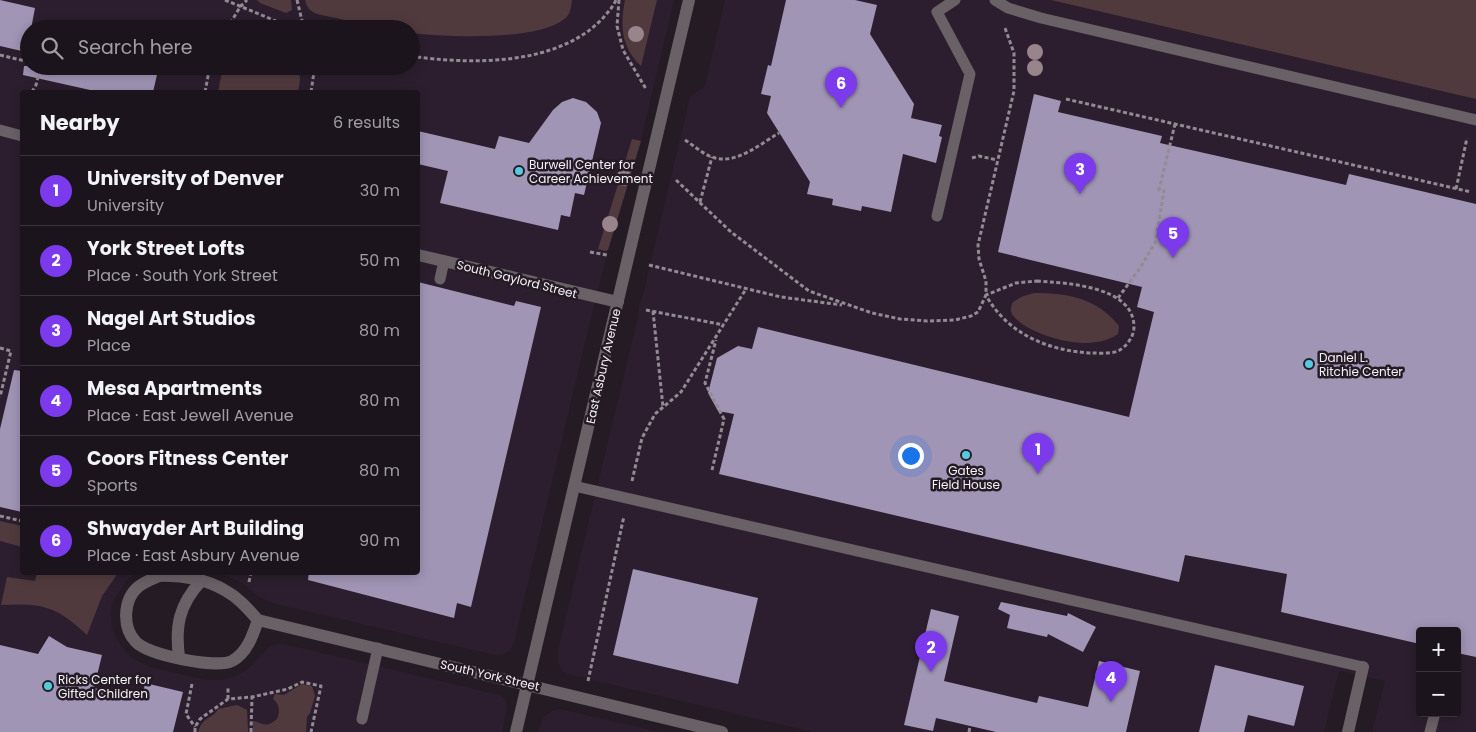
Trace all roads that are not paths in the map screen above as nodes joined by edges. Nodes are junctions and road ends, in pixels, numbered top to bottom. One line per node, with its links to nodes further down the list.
1 (689, 0): 11 (street, East Asbury Avenue)
2 (955, 0): 7 (lane)
3 (995, 0): 4 (lane)
4 (1476, 120)
5 (0, 130): 6 (lane)
6 (20, 135)
7 (937, 216)
8 (420, 254): 9 (street, South Gaylord Street)
9 (444, 260): 10 (lane); 11 (street, South Gaylord Street)
10 (440, 279)
11 (618, 302): 12 (street, East Asbury Avenue)
12 (574, 486): 17 (lane); 18 (street, East Asbury Avenue)
13 (201, 581): 14 (street); 16 (street); 16 (street)
14 (258, 620): 15 (street, South York Street); 16 (street)
15 (378, 648): 18 (street, South York Street); 20 (lane)
16 (179, 657)
17 (1363, 667): 23 (street)
18 (527, 684): 21 (street, East Asbury Avenue); 22 (street, South York Street)
19 (1434, 717): 24 (lane)
20 (362, 719)
21 (516, 732)
22 (722, 732)
23 (1348, 732)
24 (1430, 732)

